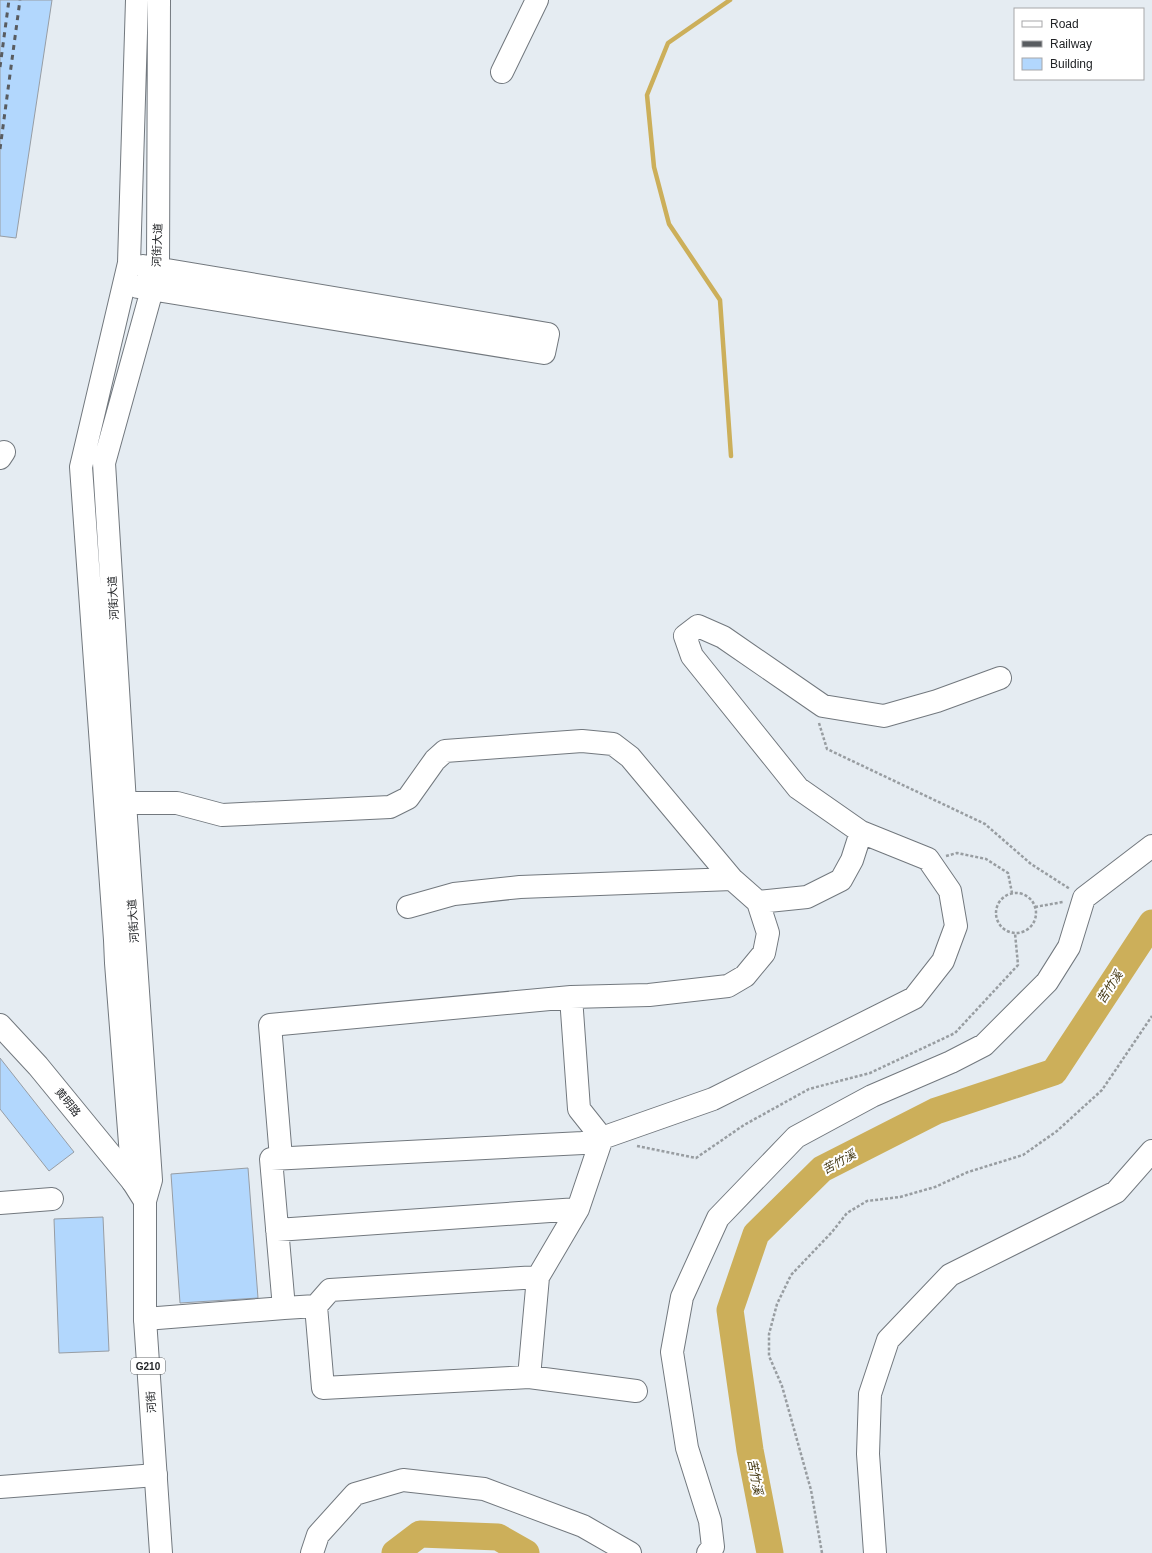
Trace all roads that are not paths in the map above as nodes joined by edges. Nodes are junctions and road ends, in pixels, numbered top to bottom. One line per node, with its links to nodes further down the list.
1 (137, 0): 5 (main road, 河街大道)
2 (159, 0): 6 (main road, 河街大道)
3 (537, 0): 4 (main road)
4 (502, 72)
5 (129, 263): 6 (main road); 7 (main road, 河街大道)
6 (158, 268): 8 (main road, 河街大道); 8 (main road)
7 (123, 284): 8 (main road); 21 (main road, 河街大道)
8 (152, 289): 10 (main road, 河街大道)
9 (1000, 678): 11 (main road)
10 (125, 803): 13 (main road); 23 (main road, 河街大道)
11 (861, 832): 14 (main road); 18 (main road)
12 (1152, 846): 38 (main road)
13 (732, 879): 14 (main road); 15 (main road)
14 (758, 902): 16 (main road)
15 (408, 907)
16 (572, 997): 18 (main road); 20 (main road)
17 (0, 1025): 21 (main road, 黄明路)
18 (602, 1138): 20 (main road); 25 (main road)
19 (1152, 1151): 39 (main road)
20 (280, 1158): 26 (main road)
21 (133, 1182): 23 (main road)
22 (52, 1199): 24 (main road)
23 (145, 1201): 30 (main road, 河街 / G210)
24 (0, 1202)
25 (578, 1209): 26 (main road); 27 (main road)
26 (277, 1230): 29 (main road)
27 (538, 1277): 28 (main road); 31 (main road)
28 (316, 1306): 29 (main road); 31 (main road)
29 (284, 1308): 30 (main road)
30 (145, 1319): 33 (main road, 河街 / G210)
31 (529, 1377): 32 (main road)
32 (636, 1391)
33 (156, 1475): 34 (main road); 35 (main road, 河街 / G210)
34 (0, 1487)
35 (161, 1553)
36 (312, 1553): 37 (main road)
37 (630, 1553)
38 (708, 1553)
39 (875, 1553)

